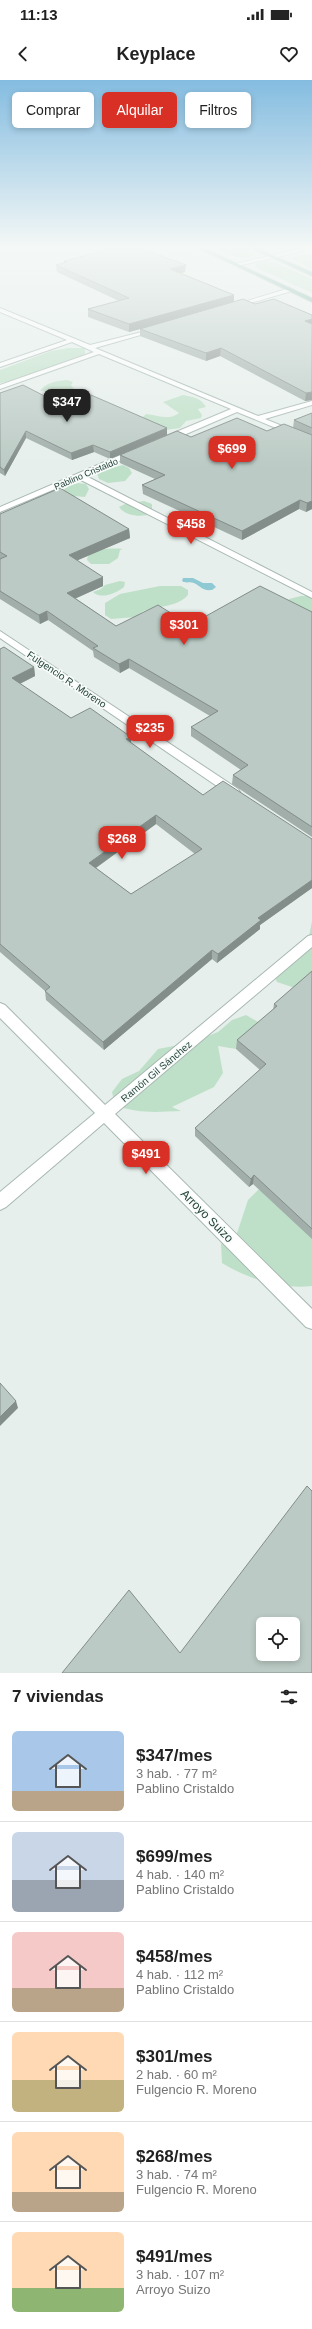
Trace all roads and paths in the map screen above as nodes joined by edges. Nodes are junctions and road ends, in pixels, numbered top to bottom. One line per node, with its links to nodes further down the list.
1 (25, 320): 3 (street)
2 (160, 328): 4 (street)
3 (73, 340): 4 (street); 6 (street)
4 (91, 347): 5 (street)
5 (101, 351): 7 (street); 9 (street)
6 (0, 365)
7 (0, 387)
8 (312, 403): 10 (street)
9 (238, 409): 10 (street); 12 (street)
10 (259, 418): 11 (street)
11 (312, 441)
12 (159, 443)
13 (144, 449): 14 (street, Pablino Cristaldo)
14 (80, 476): 15 (street, Pablino Cristaldo); 16 (street)
15 (0, 510)
16 (312, 596)
17 (0, 634): 18 (street, Fulgencio R. Moreno)
18 (240, 796)
19 (312, 940): 21 (street, Ramón Gil Sánchez)
20 (0, 1009): 21 (street, Arroyo Suizo)
21 (105, 1114): 22 (street, Ramón Gil Sánchez); 23 (street, Arroyo Suizo)
22 (0, 1202)
23 (312, 1321)

